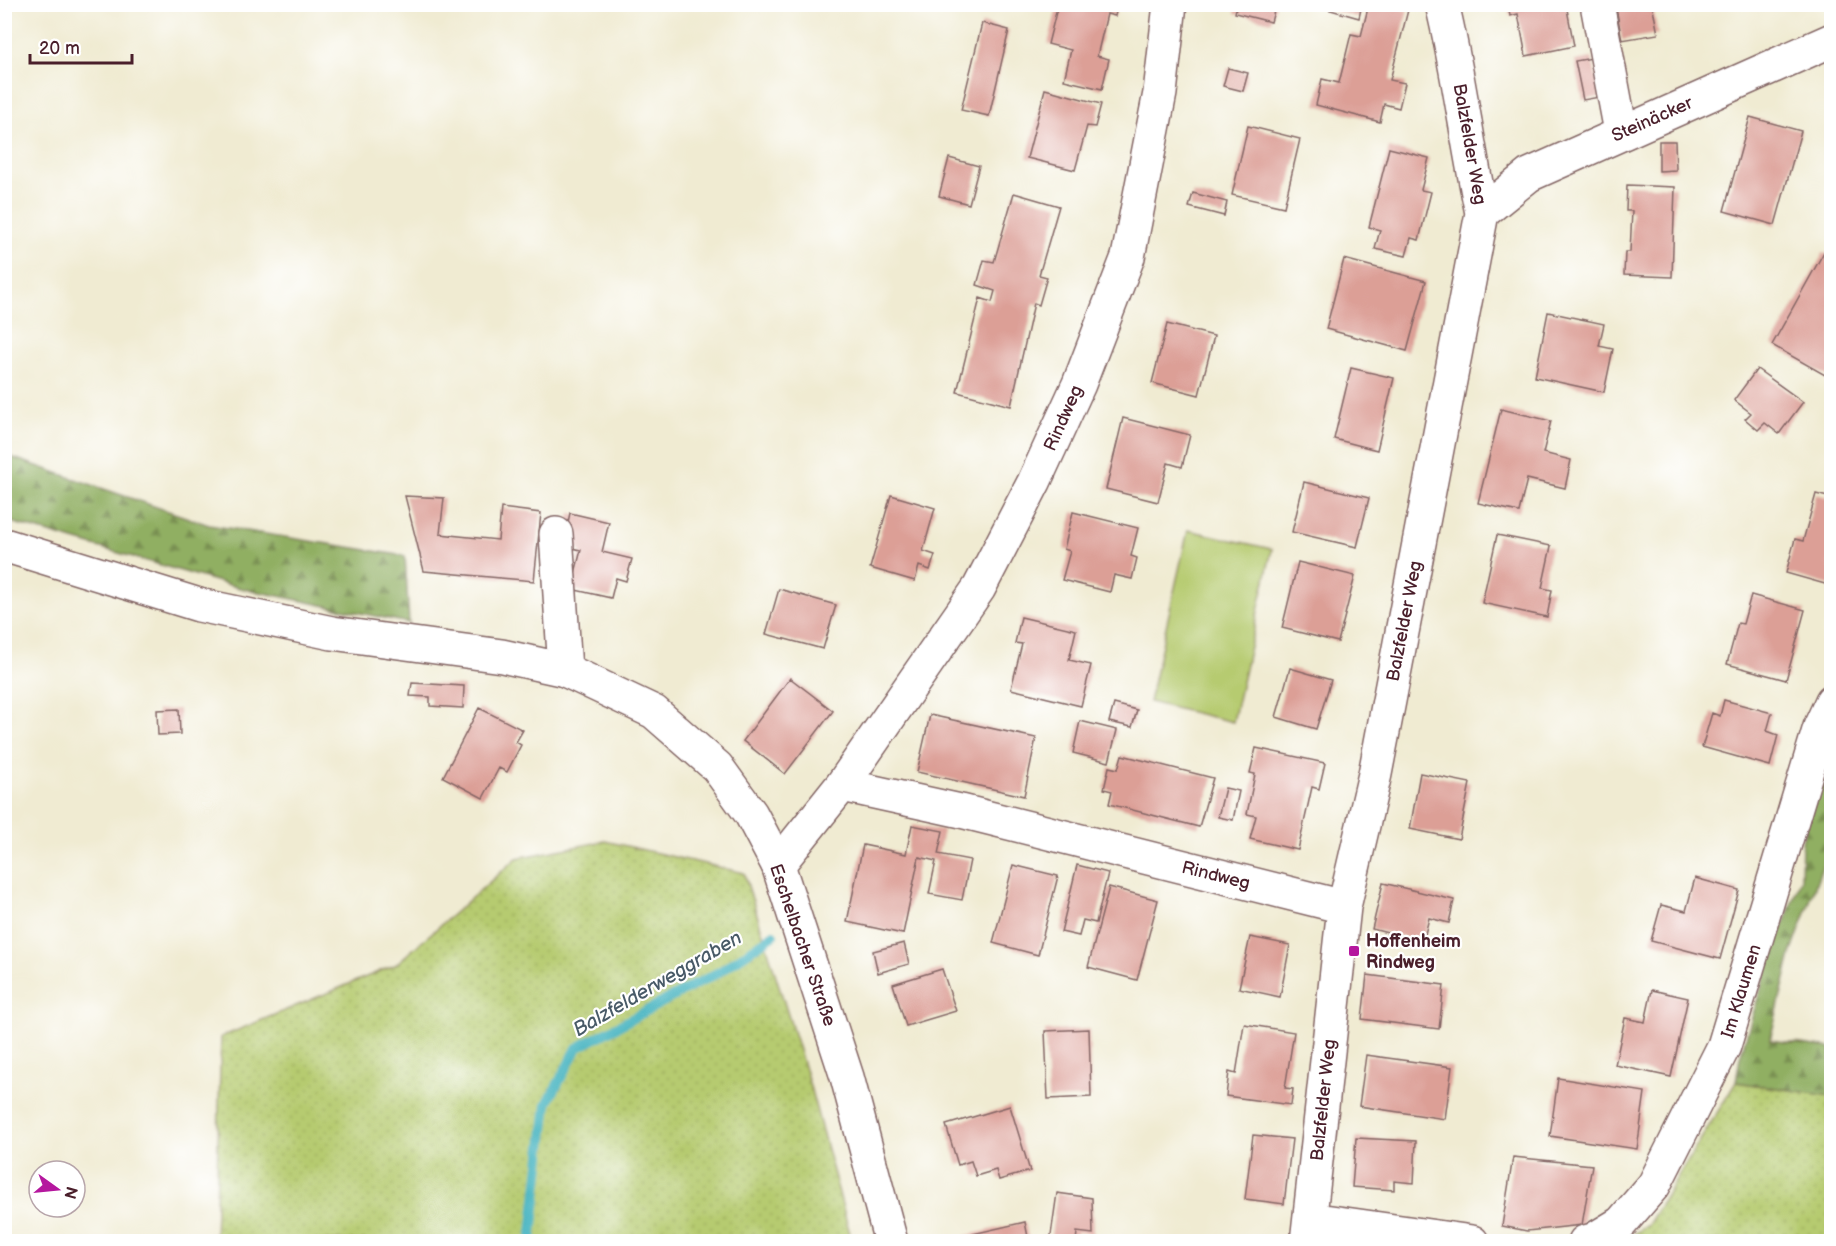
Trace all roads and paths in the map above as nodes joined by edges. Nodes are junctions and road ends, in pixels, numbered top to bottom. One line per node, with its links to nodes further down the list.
1 (1170, 4): 11 (street, Rindweg)
2 (1442, 4): 6 (street, Balzfelder Weg)
3 (1597, 4): 5 (street)
4 (1832, 40): 5 (street, Steinäcker)
5 (1621, 132): 6 (street, Steinäcker)
6 (1482, 213): 13 (street, Balzfelder Weg)
7 (556, 534): 9 (street)
8 (4, 546): 9 (street, Eschelbacher Straße)
9 (565, 670): 12 (street, Eschelbacher Straße)
10 (1832, 700): 17 (street, Im Klaumen)
11 (842, 785): 12 (street, Rindweg); 13 (street, Rindweg)
12 (778, 865): 15 (street, Eschelbacher Straße)
13 (1344, 907): 14 (street, Balzfelder Weg)
14 (1309, 1230): 16 (street)
15 (891, 1242)
16 (1472, 1242)
17 (1585, 1242)

